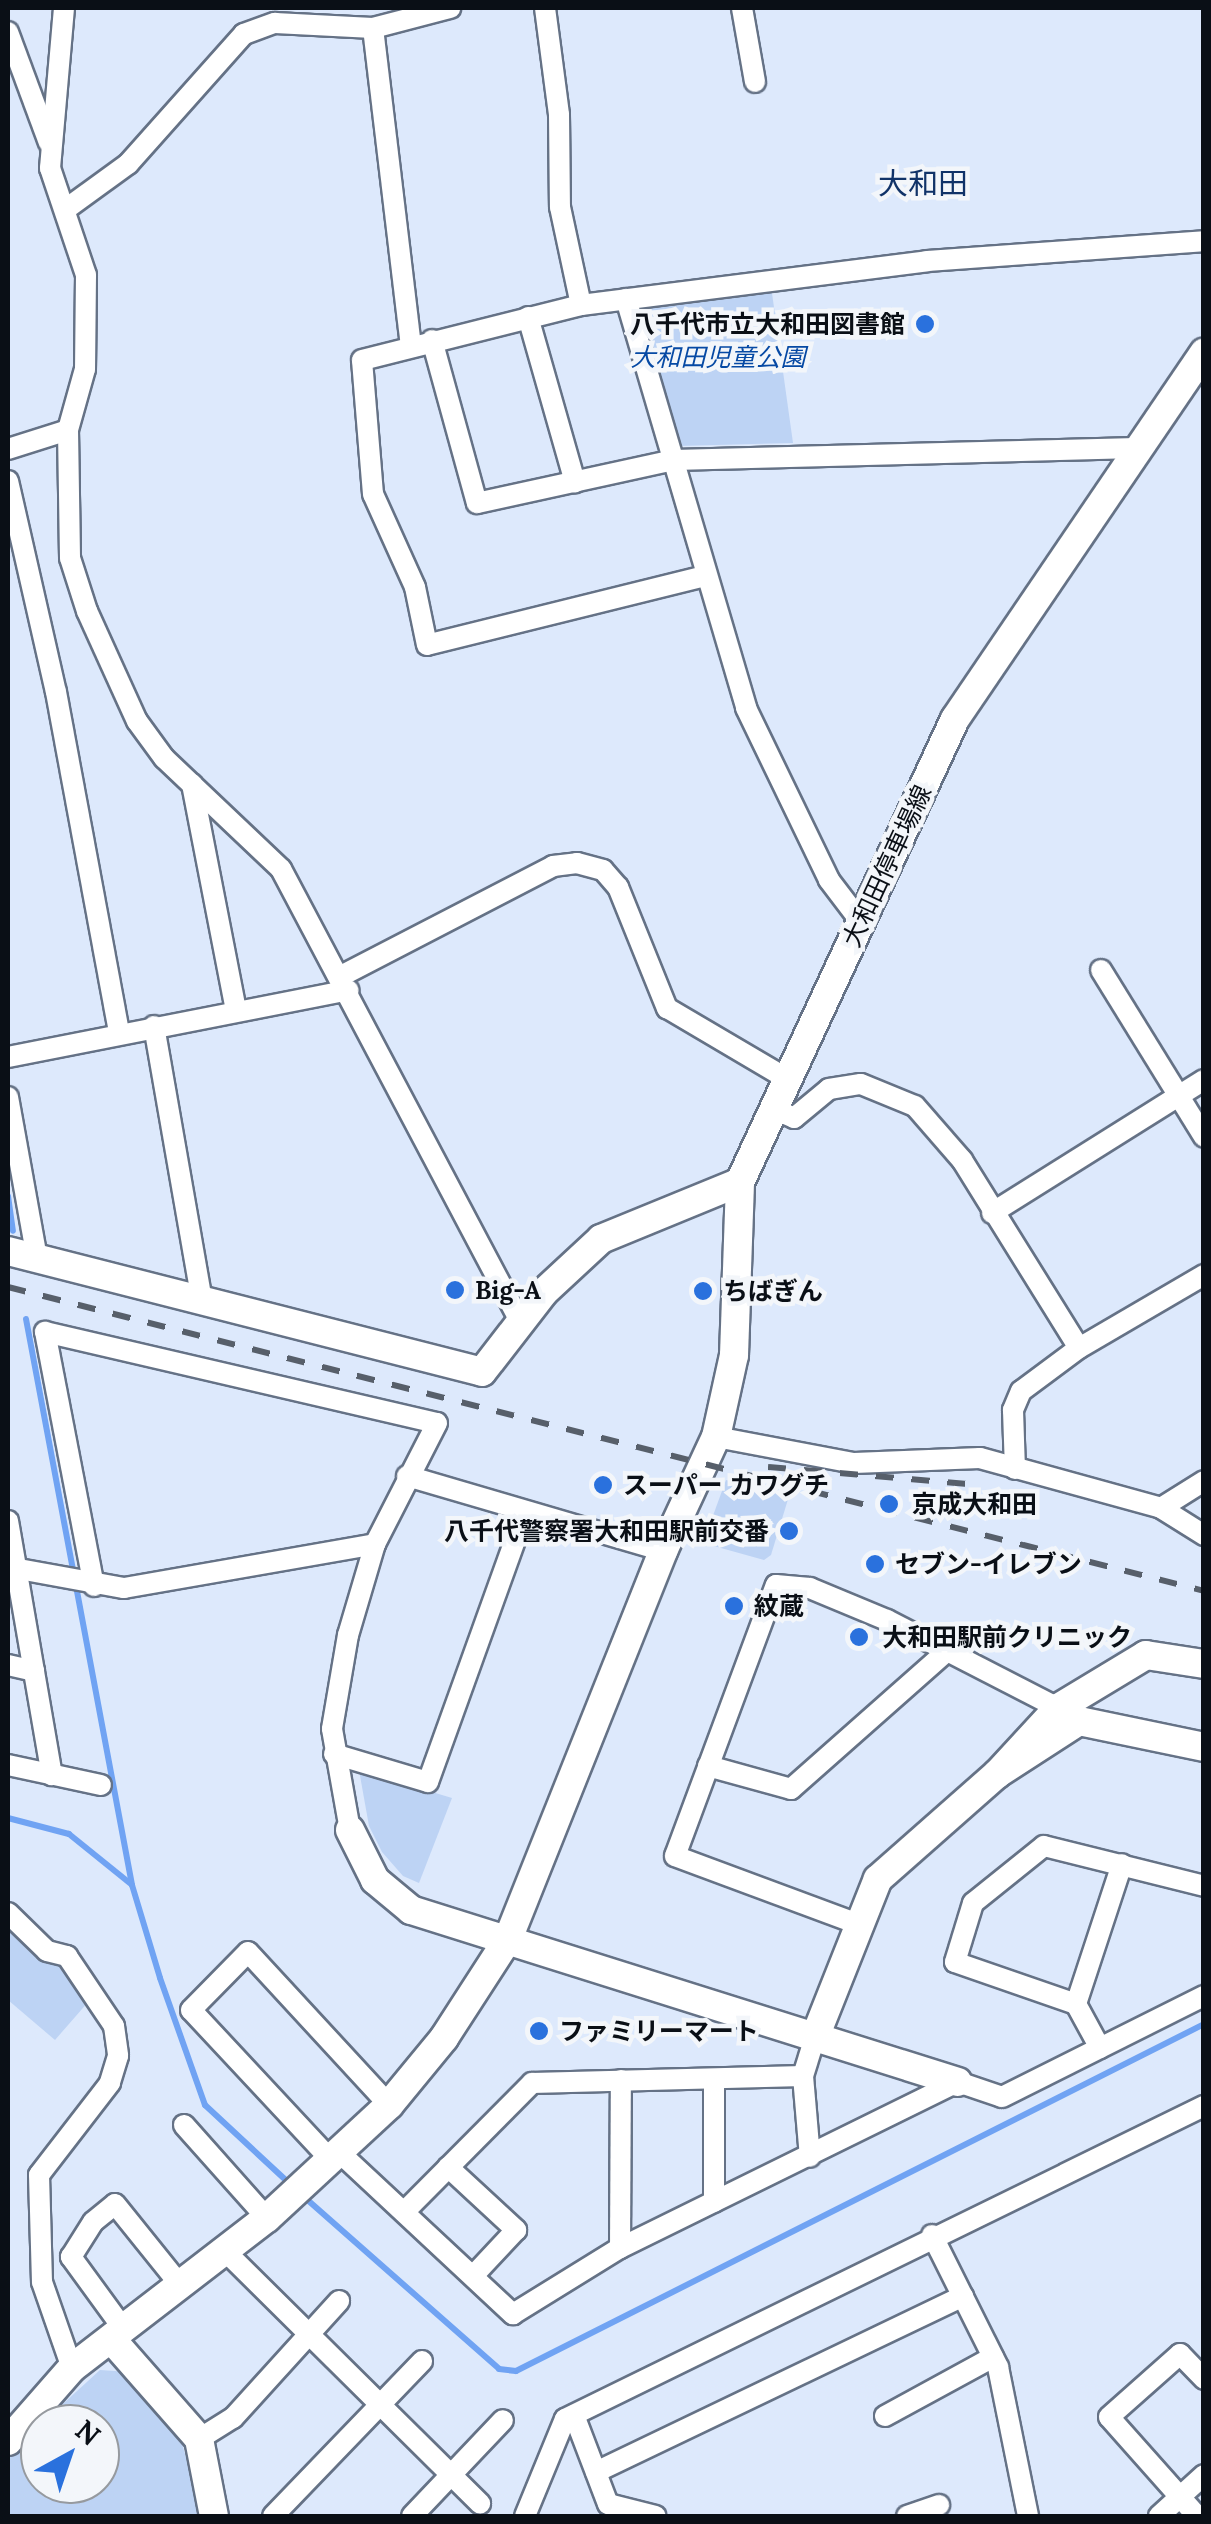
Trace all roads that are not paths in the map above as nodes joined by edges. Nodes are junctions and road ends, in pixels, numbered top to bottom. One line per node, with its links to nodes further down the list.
1 (64, 8): 8 (street)
2 (450, 8): 5 (street)
3 (545, 8): 12 (street)
4 (742, 8): 7 (street)
5 (372, 28): 9 (street); 14 (street)
6 (8, 32): 8 (street)
7 (755, 82)
8 (52, 150): 9 (street)
9 (66, 209): 16 (street)
10 (1204, 241): 11 (street)
11 (626, 299): 12 (street); 19 (street)
12 (581, 304): 13 (street)
13 (528, 317): 14 (street); 21 (street)
14 (421, 343): 21 (street); 22 (street)
15 (1204, 352): 17 (street, 大和田停車場線)
16 (68, 430): 18 (street); 23 (street)
17 (1136, 448): 19 (street); 24 (street, 大和田停車場線)
18 (8, 449)
19 (674, 460): 21 (street); 22 (street)
20 (8, 481): 29 (street)
21 (575, 482)
22 (705, 576): 24 (street)
23 (192, 784): 26 (street); 27 (street)
24 (862, 922): 31 (street, 大和田停車場線)
25 (1101, 970): 33 (street)
26 (345, 983): 27 (street); 31 (street); 43 (street)
27 (236, 1010): 28 (street)
28 (154, 1026): 29 (street); 42 (street)
29 (119, 1032): 30 (street)
30 (8, 1056)
31 (789, 1080): 35 (street, 大和田停車場線)
32 (1204, 1080): 33 (street)
33 (1178, 1096): 36 (street); 38 (street)
34 (8, 1097): 40 (street)
35 (774, 1109): 37 (street, 大和田停車場線); 38 (street)
36 (1204, 1136)
37 (740, 1182): 43 (street); 45 (street, 大和田停車場線)
38 (992, 1213): 44 (street)
39 (8, 1250): 40 (street)
40 (36, 1258): 42 (street)
41 (1204, 1275): 44 (street)
42 (202, 1300): 43 (street)
43 (520, 1320)
44 (1079, 1348): 46 (street)
45 (716, 1437): 46 (street); 54 (street, 大和田停車場線)
46 (1015, 1469): 49 (street)
47 (407, 1476): 50 (street); 53 (street); 56 (street)
48 (1204, 1481): 49 (street)
49 (1162, 1508): 52 (street)
50 (526, 1512): 54 (street); 63 (street)
51 (8, 1522): 55 (street)
52 (1204, 1535)
53 (375, 1544): 56 (street); 63 (street)
54 (662, 1551): 74 (street, 大和田停車場線)
55 (12, 1568): 56 (street); 60 (street)
56 (88, 1585)
57 (947, 1650): 61 (street); 65 (street); 65 (street)
58 (1204, 1664): 61 (street)
59 (8, 1665): 60 (street)
60 (34, 1671): 67 (street)
61 (1058, 1708): 66 (street)
62 (1204, 1747): 66 (street)
63 (334, 1754): 69 (street)
64 (8, 1765): 67 (street)
65 (708, 1766): 73 (street)
66 (996, 1774): 73 (street)
67 (52, 1775): 68 (street)
68 (101, 1786)
69 (350, 1830): 74 (street)
70 (1122, 1864): 71 (street); 76 (street); 76 (street)
71 (1204, 1886)
72 (8, 1913): 103 (street)
73 (855, 1923): 77 (street)
74 (508, 1940): 77 (street); 83 (street, 大和田停車場線)
75 (1204, 1996): 78 (street)
76 (1076, 2004): 78 (street)
77 (815, 2037): 79 (street); 82 (street)
78 (1100, 2048): 82 (street)
79 (803, 2076): 80 (street); 87 (street)
80 (714, 2079): 81 (street); 89 (street)
81 (620, 2080): 88 (street); 93 (street)
82 (958, 2082): 87 (street)
83 (389, 2105): 86 (street, 大和田停車場線); 86 (street)
84 (1204, 2106): 92 (street)
85 (184, 2125): 91 (street)
86 (335, 2156): 90 (street); 91 (street, 大和田停車場線)
87 (810, 2157): 89 (street)
88 (448, 2167): 90 (street); 95 (street)
89 (714, 2202): 93 (street)
90 (404, 2212): 95 (street)
91 (266, 2218): 94 (street, 大和田停車場線)
92 (932, 2235): 97 (street); 106 (street)
93 (620, 2248): 95 (street)
94 (225, 2251): 96 (street, 大和田停車場線); 99 (street)
95 (472, 2276)
96 (181, 2286): 100 (street, 大和田停車場線); 100 (street)
97 (962, 2296): 101 (street); 111 (street)
98 (339, 2301): 99 (street)
99 (308, 2334): 105 (street); 109 (street)
100 (119, 2336): 103 (street, 大和田停車場線); 109 (street)
101 (993, 2356): 107 (street); 123 (street)
102 (422, 2362): 105 (street)
103 (72, 2368): 110 (street, 大和田停車場線)
104 (1204, 2379): 114 (street)
105 (380, 2404): 112 (street); 118 (street)
106 (574, 2415): 111 (street); 120 (street)
107 (886, 2416)
108 (504, 2420): 112 (street)
109 (199, 2439): 117 (street)
110 (8, 2441)
111 (596, 2472): 121 (street)
112 (451, 2474): 115 (street); 119 (street)
113 (1204, 2475): 114 (street)
114 (1181, 2497): 124 (street); 125 (street)
115 (480, 2502)
116 (939, 2505): 122 (street)
117 (214, 2516)
118 (273, 2516)
119 (412, 2516)
120 (525, 2516)
121 (656, 2516)
122 (907, 2516)
123 (1028, 2516)
124 (1159, 2516)
125 (1197, 2516)

